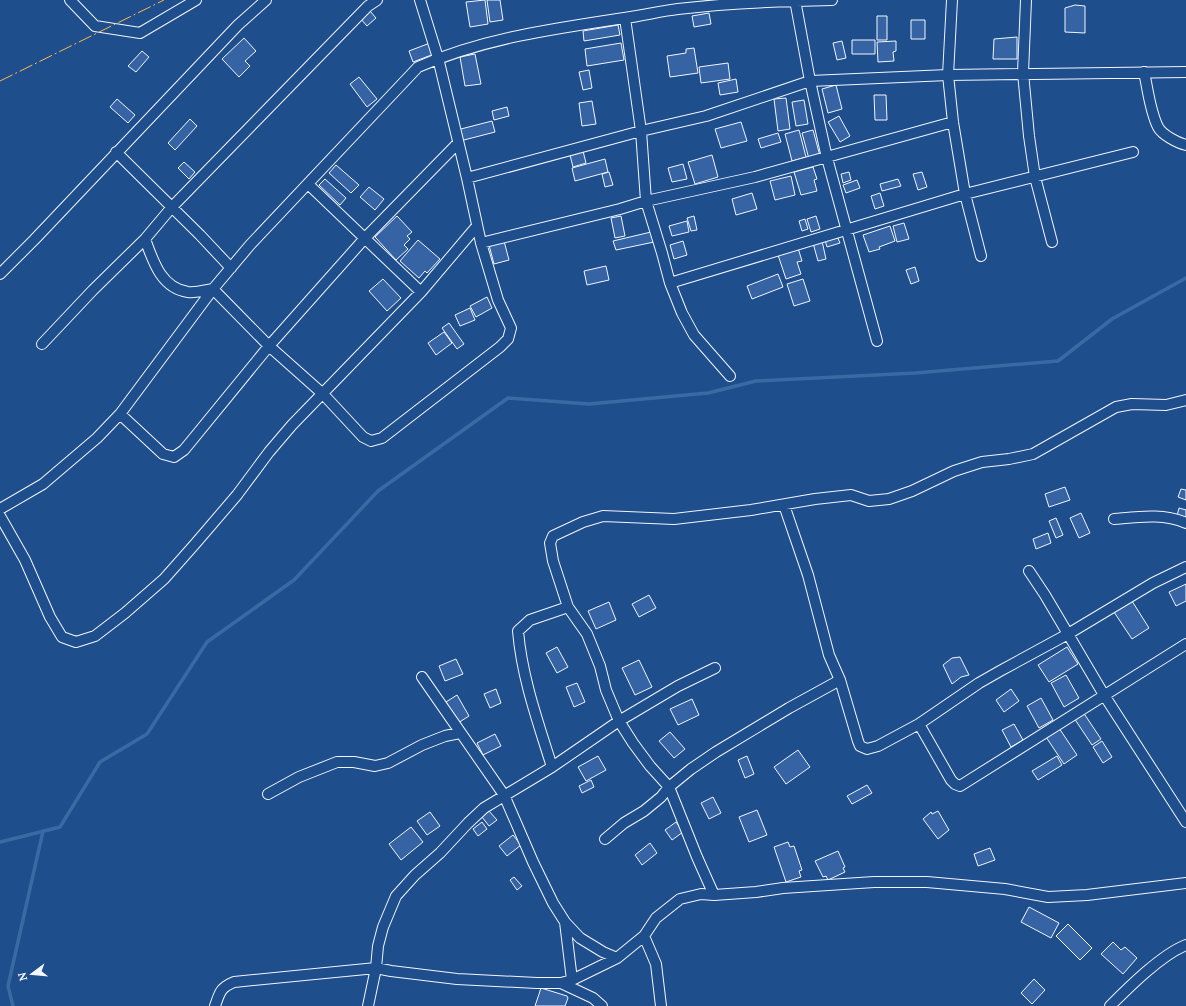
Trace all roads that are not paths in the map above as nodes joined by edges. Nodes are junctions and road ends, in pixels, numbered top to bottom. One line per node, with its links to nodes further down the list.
1 (70, 0): 2 (street)
2 (196, 0)
3 (266, 0): 21 (street)
4 (377, 0): 29 (street)
5 (420, 0): 11 (street)
6 (795, 0): 7 (street); 10 (street); 16 (street)
7 (832, 0)
8 (952, 0): 15 (street)
9 (1026, 0): 14 (street)
10 (625, 18): 11 (street); 18 (street)
11 (438, 58): 19 (street); 26 (street)
12 (1144, 72): 13 (street); 14 (street); 20 (street)
13 (1186, 72)
14 (1023, 74): 15 (street); 25 (street)
15 (948, 75): 16 (street); 17 (street)
16 (810, 82): 18 (street); 23 (street)
17 (953, 122): 23 (street); 27 (street)
18 (641, 131): 24 (street); 28 (street)
19 (458, 143): 24 (street); 32 (street)
20 (1186, 145)
21 (116, 152): 29 (street); 38 (street)
22 (1133, 152): 25 (street)
23 (826, 158): 28 (street); 31 (street)
24 (467, 178): 30 (street)
25 (1035, 178): 27 (street); 34 (street)
26 (308, 184): 32 (street); 37 (street)
27 (965, 194): 31 (street); 36 (street)
28 (646, 201): 35 (street); 39 (street)
29 (172, 207): 33 (street); 37 (street)
30 (478, 226): 35 (street); 41 (street)
31 (847, 230): 39 (street); 42 (street)
32 (365, 238): 41 (street); 44 (street)
33 (145, 239): 40 (street); 43 (street)
34 (1052, 242)
35 (481, 243): 46 (street)
36 (981, 256)
37 (231, 268): 40 (street)
38 (0, 274)
39 (670, 284): 45 (street)
40 (213, 289): 44 (street); 48 (street)
41 (421, 292): 46 (street)
42 (877, 341)
43 (42, 344)
44 (268, 346): 46 (street); 48 (street)
45 (730, 376)
46 (323, 394): 51 (street)
47 (1186, 400): 49 (street)
48 (120, 414): 50 (street)
49 (784, 505): 56 (street); 61 (street)
50 (0, 509)
51 (0, 516)
52 (1114, 519): 53 (street)
53 (1186, 524)
54 (1186, 567): 57 (street)
55 (1029, 572): 57 (street)
56 (568, 607): 63 (street); 66 (street)
57 (1068, 634): 62 (street); 64 (street)
58 (1186, 644): 62 (street)
59 (715, 668): 63 (street)
60 (422, 677): 65 (street)
61 (840, 680): 64 (street); 67 (street)
62 (1104, 695): 64 (street); 70 (street)
63 (619, 721): 66 (street); 67 (street)
64 (919, 724)
65 (460, 733): 68 (street); 69 (street)
66 (552, 767): 69 (street)
67 (669, 788): 71 (street); 73 (street)
68 (268, 794)
69 (504, 795): 74 (street); 78 (street)
70 (1186, 822)
71 (606, 839)
72 (1186, 883): 73 (street)
73 (714, 895): 75 (street)
74 (565, 922): 77 (street); 79 (street)
75 (644, 936): 77 (street); 84 (street)
76 (1186, 945): 85 (street)
77 (617, 958): 79 (street)
78 (376, 968): 80 (street); 81 (street); 82 (street)
79 (572, 980): 80 (street)
80 (561, 983): 83 (street)
81 (215, 1006)
82 (368, 1006)
83 (602, 1006)
84 (661, 1006)
85 (1110, 1006)

